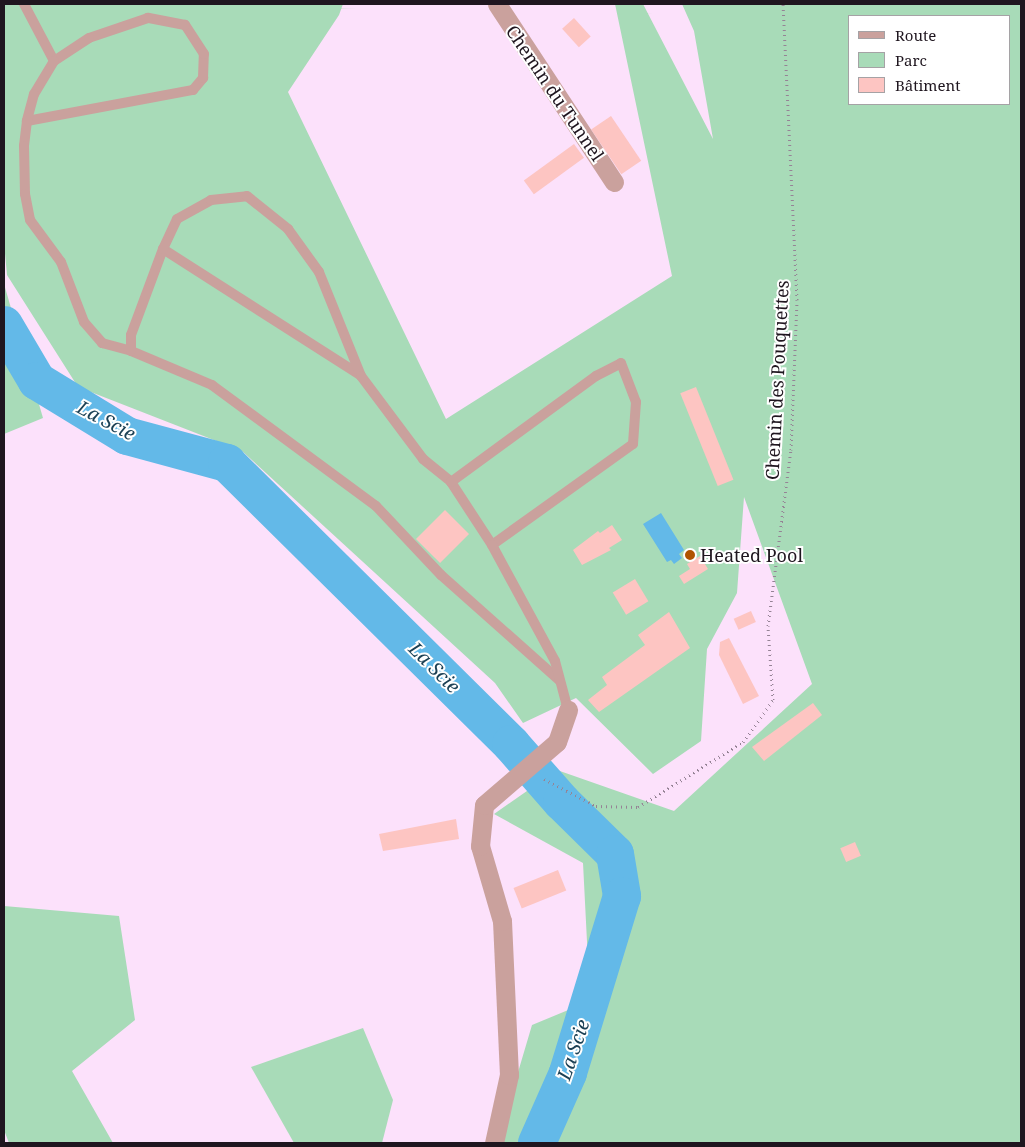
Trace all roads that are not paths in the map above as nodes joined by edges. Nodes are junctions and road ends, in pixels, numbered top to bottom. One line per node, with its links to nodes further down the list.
1 (24, 4): 3 (lane)
2 (497, 4): 5 (street, Chemin du Tunnel)
3 (54, 60): 4 (lane); 4 (lane)
4 (28, 121): 7 (lane)
5 (614, 182)
6 (163, 249): 7 (lane); 8 (lane); 8 (lane)
7 (131, 351): 11 (lane)
8 (361, 376): 9 (lane)
9 (451, 482): 10 (lane); 10 (lane)
10 (492, 544): 11 (lane)
11 (559, 680): 12 (lane)
12 (568, 710): 13 (street)
13 (494, 1143)

